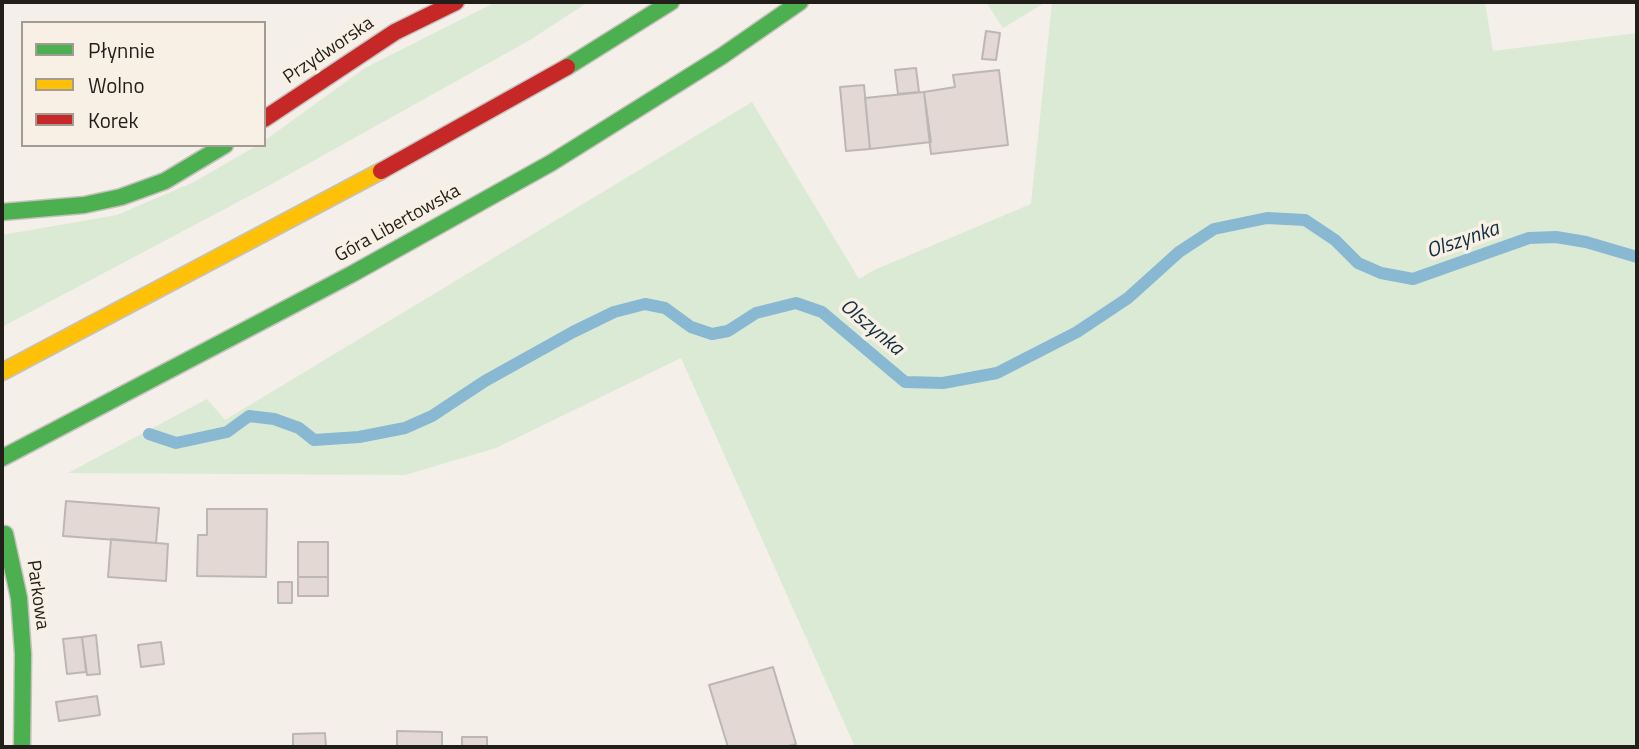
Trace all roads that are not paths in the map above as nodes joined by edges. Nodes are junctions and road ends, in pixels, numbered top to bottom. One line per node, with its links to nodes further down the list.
1 (456, 2): 4 (main road, Przydworska)
2 (671, 2): 7 (main road)
3 (800, 2): 8 (main road, Góra Libertowska)
4 (266, 119)
5 (222, 147): 6 (main road)
6 (2, 212)
7 (2, 372)
8 (2, 457)
9 (5, 534): 10 (main road, Parkowa)
10 (22, 747)

